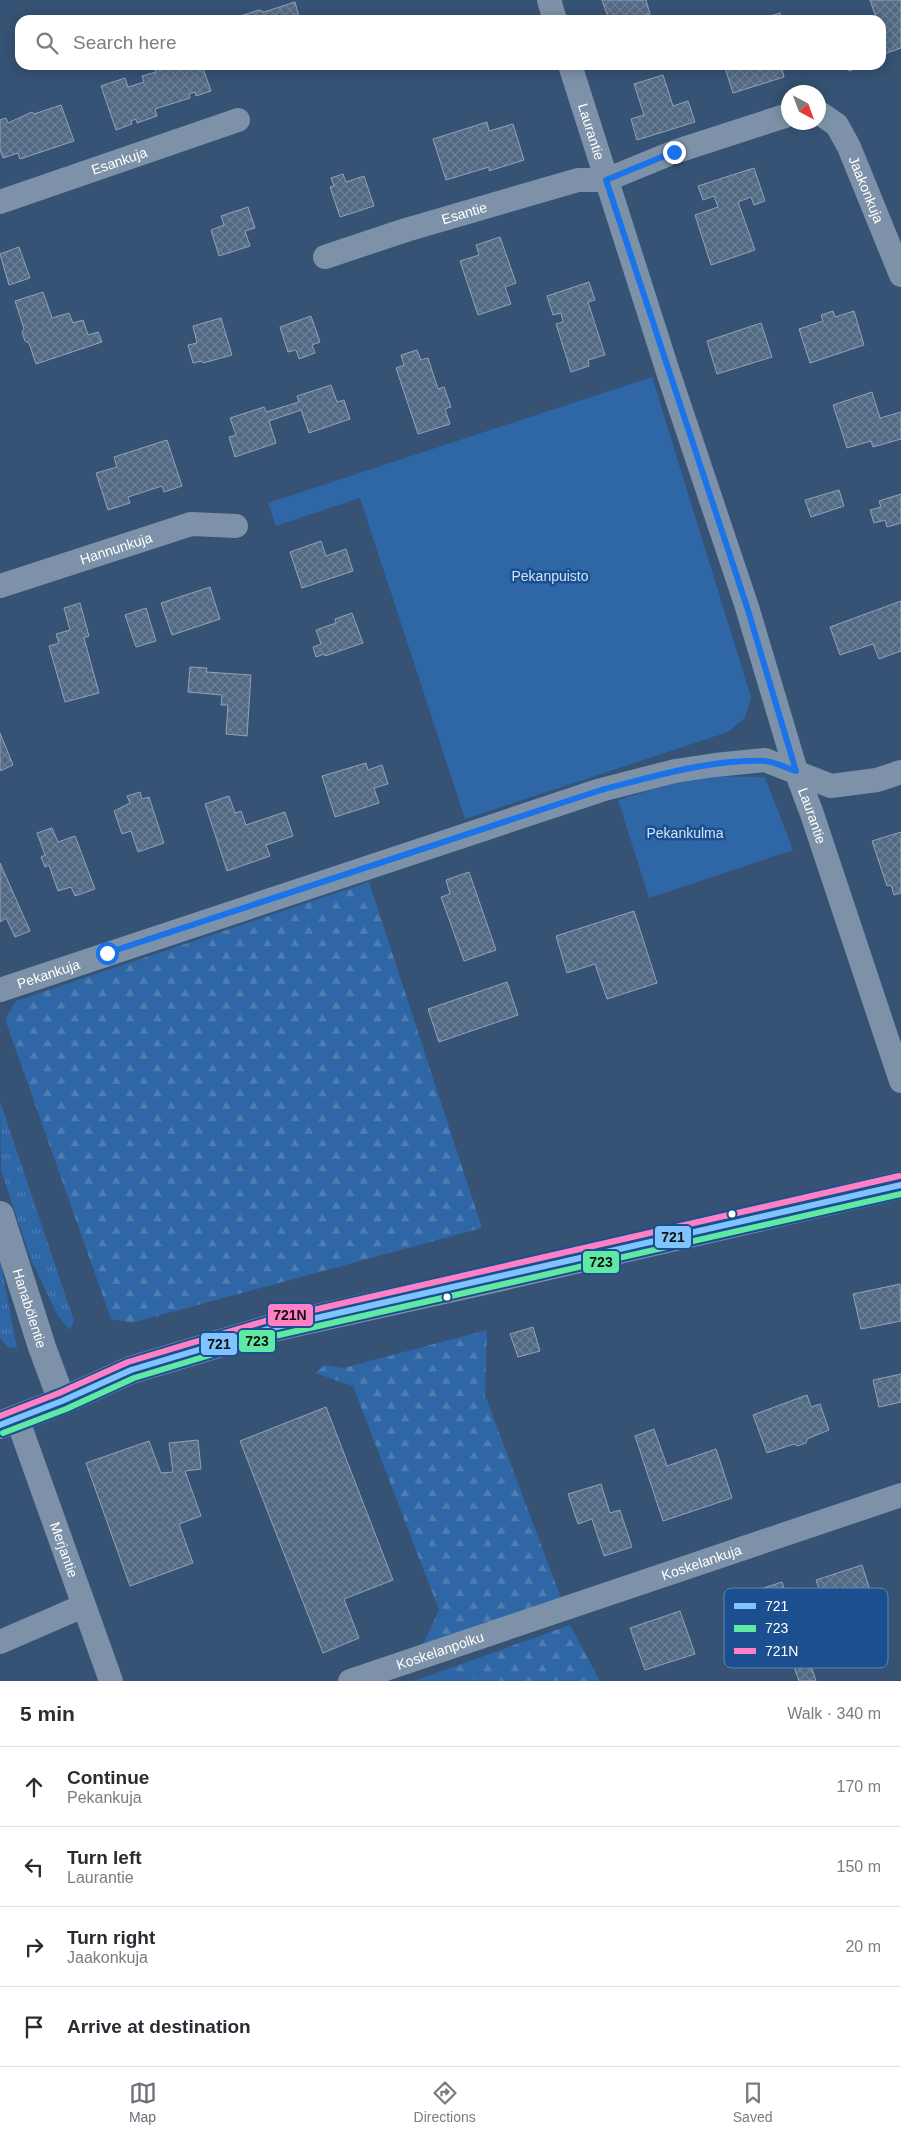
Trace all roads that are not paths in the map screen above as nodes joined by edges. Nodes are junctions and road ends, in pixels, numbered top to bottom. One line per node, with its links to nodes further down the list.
1 (549, 0): 2 (street)
2 (554, 15)
3 (572, 70): 7 (street, Laurantie)
4 (781, 117): 7 (street)
5 (826, 117): 10 (street, Jaakonkuja)
6 (238, 120): 8 (street, Esankuja)
7 (606, 180): 9 (street, Esantie); 13 (street, Laurantie)
8 (0, 202)
9 (325, 256)
10 (901, 275)
11 (236, 526): 12 (street, Hannunkuja)
12 (0, 586)
13 (796, 771): 14 (street, Pekankuja); 15 (street, Pekankuja); 16 (street, Laurantie)
14 (901, 772)
15 (0, 990)
16 (901, 1081)
17 (901, 1185): 19 (street)
18 (0, 1214): 19 (street, Hanabölentie)
19 (62, 1401): 20 (street)
20 (8, 1421): 22 (street, Merjantie)
21 (901, 1495): 23 (street, Koskelankuja)
22 (83, 1606): 24 (street); 25 (street, Merjantie)
23 (503, 1631): 26 (street, Koskelanpolku)
24 (0, 1642)
25 (111, 1681)
26 (350, 1681)

